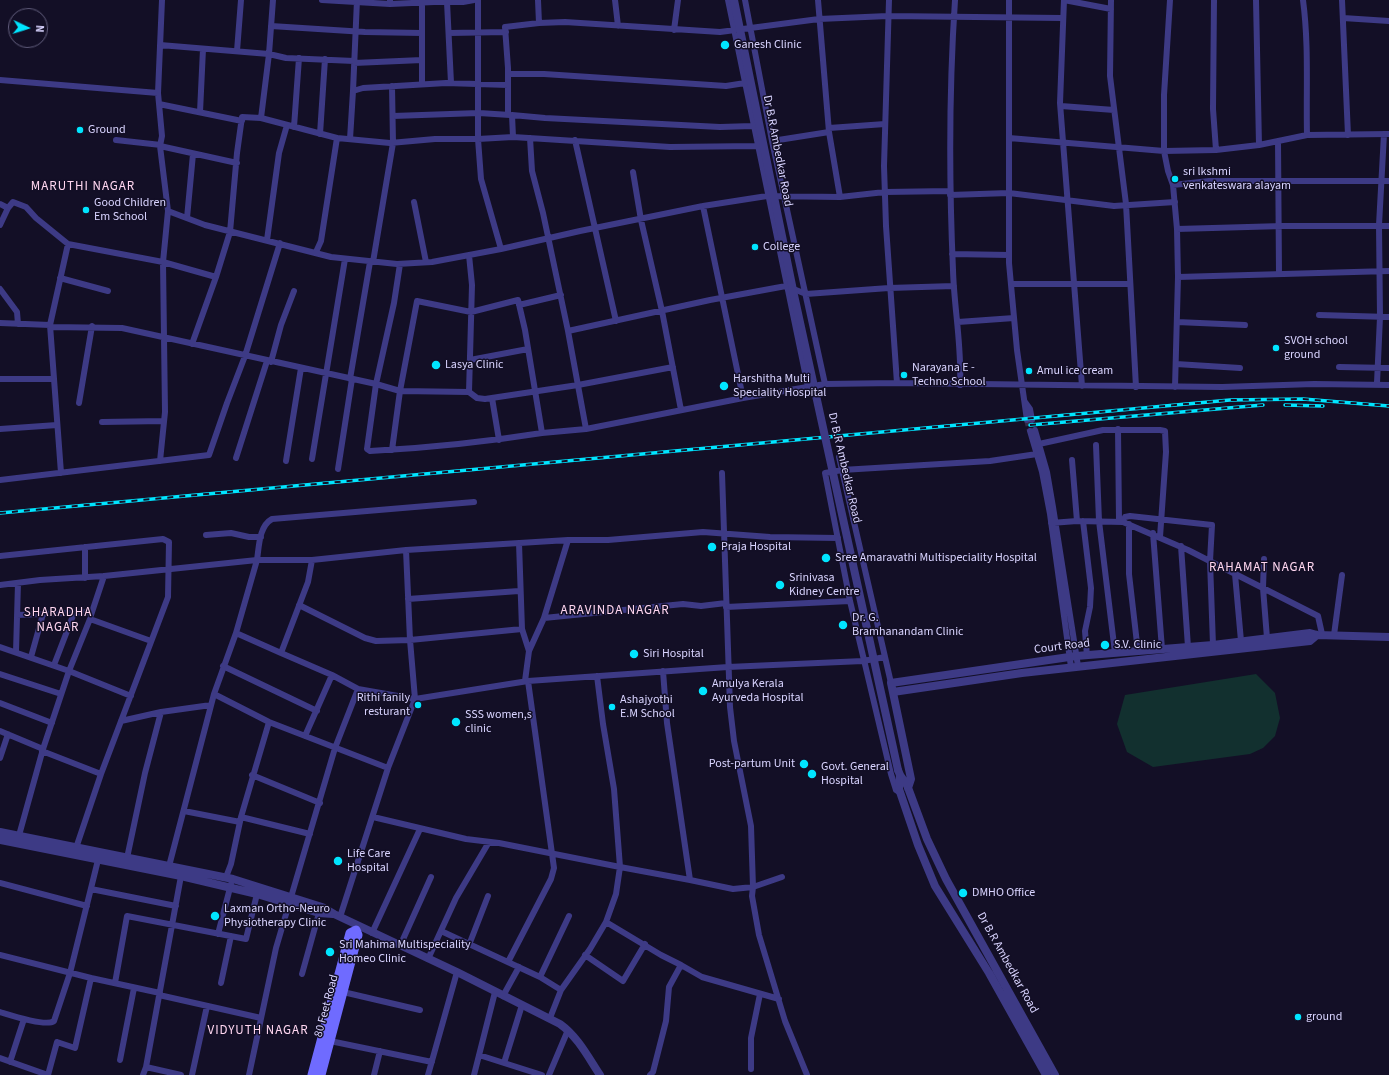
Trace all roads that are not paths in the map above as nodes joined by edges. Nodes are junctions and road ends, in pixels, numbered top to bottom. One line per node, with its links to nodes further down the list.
1 (162, 0): 47 (street)
2 (241, 0): 49 (street)
3 (273, 0): 37 (street)
4 (322, 0): 23 (street)
5 (474, 0): 26 (street)
6 (478, 0): 46 (street)
7 (538, 0): 36 (street)
8 (615, 0): 38 (street)
9 (678, 0): 40 (street)
10 (728, 0): 41 (street)
11 (734, 0): 332 (street, Dr B.R Ambedkar Road, bridge)
12 (745, 0): 39 (street)
13 (818, 0): 34 (street)
14 (888, 0): 29 (street)
15 (955, 0): 30 (street)
16 (1009, 0): 31 (street)
17 (1111, 0): 28 (street)
18 (1170, 0): 99 (street)
19 (1214, 0): 98 (street)
20 (1256, 0): 97 (street)
21 (1303, 0): 81 (street)
22 (1342, 0): 33 (street)
23 (357, 1): 25 (street); 42 (street)
24 (434, 1): 26 (street); 27 (street)
25 (390, 2): 27 (street)
26 (447, 2): 45 (street)
27 (422, 3): 43 (street)
28 (1111, 9): 32 (street); 67 (street)
29 (888, 16): 30 (street); 34 (street); 74 (street)
30 (954, 16): 31 (street); 107 (street)
31 (1008, 18): 32 (street); 85 (street)
32 (1062, 18): 66 (street)
33 (1343, 18): 35 (street); 79 (street)
34 (819, 19): 39 (street); 77 (street)
35 (1389, 21)
36 (539, 23): 38 (street); 44 (street)
37 (271, 26): 42 (street); 50 (street)
38 (618, 26): 40 (street)
39 (752, 28): 41 (street); 90 (street)
40 (674, 30): 41 (street)
41 (734, 30): 59 (street)
42 (355, 31): 43 (street); 54 (street)
43 (422, 32): 53 (street)
44 (506, 32): 46 (street); 55 (street)
45 (448, 33): 46 (street); 57 (street)
46 (477, 33): 58 (street)
47 (160, 45): 48 (street); 64 (street)
48 (203, 49): 49 (street); 68 (street)
49 (237, 51): 50 (street)
50 (269, 54): 51 (street); 72 (street)
51 (299, 58): 52 (street); 75 (street)
52 (325, 59): 54 (street); 78 (street)
53 (422, 60): 54 (street); 60 (street)
54 (354, 62): 63 (street)
55 (508, 74): 59 (street); 61 (street)
56 (0, 80): 64 (street)
57 (451, 83): 58 (street); 60 (street)
58 (478, 83): 61 (street); 69 (street)
59 (745, 83): 76 (street)
60 (422, 84): 62 (street)
61 (508, 84): 70 (street)
62 (392, 86): 63 (street); 71 (street)
63 (353, 91): 86 (street)
64 (158, 93): 65 (street)
65 (159, 104): 68 (street); 94 (street)
66 (1061, 106): 67 (street); 92 (street)
67 (1114, 110): 96 (street)
68 (200, 112): 73 (street)
69 (479, 113): 70 (street); 71 (street); 87 (street)
70 (510, 115): 76 (street); 82 (street)
71 (393, 116): 93 (street)
72 (261, 118): 73 (street); 75 (street)
73 (242, 121): 101 (street)
74 (885, 124): 77 (street); 106 (street)
75 (290, 126): 78 (street); 130 (street)
76 (753, 126): 95 (street)
77 (829, 130): 90 (street); 111 (street)
78 (320, 134): 83 (street)
79 (1348, 134): 80 (street); 81 (street)
80 (1386, 134): 104 (street)
81 (1307, 135): 91 (street)
82 (513, 137): 84 (street); 87 (street)
83 (337, 138): 86 (street); 134 (street)
84 (530, 138): 89 (street); 129 (street)
85 (1009, 138): 92 (street); 108 (street)
86 (350, 139): 93 (street)
87 (478, 139): 93 (street); 133 (street)
88 (116, 140): 94 (street)
89 (575, 140): 95 (street); 126 (street)
90 (772, 141): 110 (street)
91 (1278, 141): 97 (street); 103 (street)
92 (1064, 142): 96 (street); 112 (street)
93 (393, 143): 140 (street)
94 (160, 146): 100 (street); 119 (street)
95 (757, 146): 109 (street)
96 (1119, 146): 99 (street); 117 (street)
97 (1259, 146): 98 (street)
98 (1216, 150): 99 (street)
99 (1164, 151): 105 (street)
100 (193, 154): 101 (street); 120 (street)
101 (237, 163): 128 (street)
102 (633, 172): 121 (street)
103 (1279, 180): 104 (street); 105 (street); 124 (street)
104 (1386, 181): 123 (street)
105 (1173, 185): 114 (street)
106 (885, 192): 107 (street); 111 (street); 154 (street)
107 (950, 193): 108 (street); 135 (street)
108 (1009, 193): 112 (street); 137 (street)
109 (767, 196): 110 (street); 116 (street); 152 (street)
110 (785, 197): 111 (street); 158 (street)
111 (840, 197)
112 (1068, 201): 117 (street); 151 (street)
113 (414, 202): 141 (street)
114 (1175, 202): 117 (street); 127 (street)
115 (0, 204): 118 (street)
116 (704, 206): 121 (street); 160 (street)
117 (1126, 206): 150 (street)
118 (8, 208): 122 (street); 132 (street)
119 (168, 211): 120 (street); 139 (street)
120 (187, 218): 128 (street)
121 (641, 220): 126 (street); 162 (street)
122 (0, 225)
123 (1379, 225): 124 (street); 125 (street); 143 (street)
124 (1278, 226): 127 (street); 145 (street)
125 (1389, 226)
126 (596, 228): 129 (street); 168 (street)
127 (1177, 229): 147 (street)
128 (230, 232): 130 (street); 146 (street)
129 (549, 238): 133 (street); 159 (street)
130 (266, 240): 131 (street)
131 (280, 243): 134 (street); 180 (street)
132 (68, 244): 139 (street); 148 (street)
133 (501, 249): 136 (street)
134 (316, 252): 138 (street)
135 (952, 254): 137 (street); 153 (street)
136 (469, 255): 141 (street); 163 (street)
137 (1009, 255): 149 (street)
138 (345, 259): 140 (street); 190 (street)
139 (164, 262): 146 (street); 177 (street)
140 (372, 262): 142 (street); 193 (street)
141 (426, 262): 142 (street)
142 (400, 264): 196 (street)
143 (1379, 270): 144 (street); 145 (street); 165 (street)
144 (1389, 271)
145 (1279, 274): 147 (street)
146 (216, 277): 178 (street)
147 (1178, 277): 170 (street)
148 (60, 278): 156 (street); 174 (street)
149 (1011, 284): 151 (street); 166 (street)
150 (1130, 284): 151 (street); 204 (street)
151 (1075, 285): 202 (street)
152 (786, 286): 158 (street); 160 (street); 203 (street)
153 (954, 286): 154 (street); 169 (street)
154 (889, 288): 158 (street); 194 (street)
155 (0, 289): 172 (street)
156 (108, 291)
157 (294, 291): 182 (street)
158 (806, 294): 197 (street)
159 (561, 296): 161 (street); 176 (street)
160 (722, 298): 162 (street); 210 (street)
161 (519, 305): 163 (street); 179 (street)
162 (662, 311): 168 (street); 184 (street)
163 (471, 312): 181 (street); 206 (street)
164 (1318, 315): 165 (street)
165 (1380, 317): 167 (street); 188 (street)
166 (1014, 318): 169 (street); 200 (street)
167 (1389, 318)
168 (616, 321): 176 (street)
169 (958, 322): 198 (street)
170 (1177, 322): 173 (street); 183 (street)
171 (0, 323): 172 (street)
172 (18, 324): 174 (street)
173 (1245, 325)
174 (50, 326): 175 (street); 191 (street)
175 (92, 326): 177 (street); 211 (street)
176 (568, 331): 199 (street)
177 (165, 338): 178 (street); 214 (street)
178 (192, 344): 180 (street)
179 (528, 349): 181 (street); 208 (street)
180 (245, 356): 182 (street); 230 (street)
181 (470, 360): 207 (street)
182 (269, 361): 186 (street); 227 (street)
183 (1176, 364): 187 (street); 205 (street)
184 (673, 367): 199 (street); 212 (street)
185 (1339, 367): 188 (street)
186 (301, 368): 190 (street); 231 (street)
187 (1240, 368)
188 (1377, 368): 189 (street); 195 (street)
189 (1389, 368)
190 (327, 374): 193 (street); 228 (street)
191 (53, 378): 192 (street); 216 (street)
192 (0, 379)
193 (351, 379): 196 (street); 232 (street)
194 (897, 383): 197 (street); 198 (street)
195 (1377, 383): 201 (street); 205 (street)
196 (376, 384): 206 (street); 224 (street)
197 (825, 384): 203 (street)
198 (960, 384): 200 (street)
199 (578, 385): 208 (street); 218 (street)
200 (1022, 385): 202 (street); 213 (street)
201 (1389, 385)
202 (1082, 386): 204 (street)
203 (808, 387): 210 (street)
204 (1136, 387): 205 (street)
205 (1175, 387)
206 (400, 391): 207 (street); 224 (street)
207 (469, 392): 209 (street)
208 (536, 392): 209 (street); 220 (street)
209 (492, 398): 221 (street)
210 (743, 398): 212 (street)
211 (78, 403)
212 (681, 410): 218 (street)
213 (1030, 420)
214 (164, 421): 215 (street); 230 (street)
215 (102, 422)
216 (57, 425): 217 (street); 234 (street)
217 (0, 429)
218 (586, 429): 220 (street)
219 (1118, 429): 222 (street); 238 (street); 241 (street)
220 (542, 433): 221 (street)
221 (499, 440): 224 (street)
222 (1039, 444): 225 (street); 242 (street)
223 (1096, 445): 240 (street)
224 (392, 450)
225 (1037, 454): 233 (street); 242 (street)
226 (839, 457): 233 (street)
227 (236, 458)
228 (312, 459)
229 (1072, 460): 239 (street)
230 (160, 461): 234 (street)
231 (286, 461)
232 (338, 469)
233 (842, 470): 248 (street); 298 (street)
234 (61, 473): 236 (street)
235 (722, 473): 243 (street)
236 (0, 480)
237 (474, 502): 246 (street)
238 (1161, 520): 241 (street); 247 (street); 258 (street)
239 (1080, 521): 240 (street); 242 (street); 296 (street)
240 (1099, 521): 241 (street); 295 (street)
241 (1124, 522): 244 (street); 293 (street)
242 (1053, 523): 299 (street)
243 (724, 533): 248 (street); 249 (street); 270 (street)
244 (1153, 533): 247 (street); 290 (street)
245 (206, 535): 246 (street)
246 (261, 537): 256 (street)
247 (1160, 537): 251 (street)
248 (838, 538): 269 (street)
249 (568, 540): 250 (street); 276 (street)
250 (519, 544): 253 (street); 267 (street)
251 (1181, 546): 258 (street); 289 (street)
252 (85, 547): 254 (street); 259 (street); 263 (street)
253 (406, 550): 257 (street); 268 (street)
254 (0, 556)
255 (1264, 559): 266 (street)
256 (257, 560): 257 (street); 259 (street); 279 (street)
257 (312, 560): 271 (street)
258 (1210, 561): 260 (street); 287 (street)
259 (169, 570): 261 (street); 285 (street)
260 (1234, 574): 266 (street); 286 (street)
261 (104, 576): 263 (street); 272 (street)
262 (1342, 576): 281 (street)
263 (85, 578): 264 (street)
264 (18, 583): 265 (street); 275 (street)
265 (0, 585)
266 (1263, 588): 280 (street); 283 (street)
267 (519, 591): 268 (street); 278 (street)
268 (408, 599): 284 (street)
269 (850, 601): 270 (street); 300 (street)
270 (726, 605): 276 (street); 304 (street)
271 (299, 606): 284 (street); 294 (street)
272 (92, 612): 273 (street); 277 (street)
273 (74, 613): 274 (street); 301 (street)
274 (43, 614): 275 (street); 297 (street)
275 (17, 615): 291 (street)
276 (544, 618): 292 (street)
277 (90, 619): 285 (street); 305 (street)
278 (522, 629): 284 (street); 292 (street)
279 (236, 633): 294 (street); 302 (street)
280 (1319, 635): 281 (street, Court Road); 283 (street, Court Road); 303 (street, Court Road)
281 (1334, 635): 282 (street, Court Road)
282 (1389, 637)
283 (1267, 638): 286 (street, Court Road)
284 (410, 640): 317 (street)
285 (151, 642): 316 (street)
286 (1241, 642): 287 (street, Court Road)
287 (1213, 645): 289 (street, Court Road)
288 (0, 647): 291 (street)
289 (1188, 647): 290 (street, Court Road)
290 (1162, 649): 293 (street, Court Road)
291 (16, 652): 297 (street)
292 (529, 652): 310 (street)
293 (1138, 652): 295 (street, Court Road)
294 (281, 653): 308 (street)
295 (1115, 653): 296 (street, Court Road)
296 (1087, 656): 299 (street, Court Road)
297 (30, 657): 301 (street)
298 (885, 657): 300 (street); 311 (street)
299 (1073, 657): 303 (street); 311 (street, Court Road)
300 (863, 662): 304 (street); 336 (street)
301 (54, 666): 305 (street)
302 (223, 666): 315 (street); 320 (street)
303 (1074, 666): 313 (street, Court Road)
304 (728, 667): 306 (street); 359 (street)
305 (69, 671): 314 (street); 316 (street)
306 (663, 671): 309 (street); 356 (street)
307 (0, 674): 314 (street)
308 (332, 675): 312 (street); 320 (street)
309 (598, 676): 310 (street); 351 (street)
310 (526, 681): 317 (street); 348 (street)
311 (891, 683): 313 (street)
312 (358, 689): 317 (street); 328 (street)
313 (893, 692): 335 (street)
314 (61, 694): 324 (street)
315 (214, 694): 319 (street); 323 (street)
316 (131, 696): 322 (street)
317 (415, 699): 331 (street)
318 (0, 703): 324 (street)
319 (211, 705): 321 (street); 338 (street)
320 (317, 711): 327 (street)
321 (162, 712): 322 (street); 350 (street)
322 (121, 721): 333 (street)
323 (269, 722): 327 (street); 334 (street)
324 (52, 723): 329 (street)
325 (0, 731): 326 (street)
326 (8, 734): 329 (street); 330 (street)
327 (305, 736): 328 (street)
328 (335, 748): 331 (street); 337 (street)
329 (43, 750): 333 (street); 345 (street)
330 (0, 758)
331 (388, 768): 339 (street)
332 (899, 773): 335 (street, Dr B.R Ambedkar Road); 336 (street, Dr B.R Ambedkar Road)
333 (101, 774): 347 (street)
334 (252, 775): 337 (street); 340 (street)
335 (908, 788): 433 (street, Dr B.R Ambedkar Road)
336 (899, 792): 432 (street, Dr B.R Ambedkar Road)
337 (320, 803): 343 (street)
338 (184, 811): 340 (street); 352 (street)
339 (372, 818): 341 (street); 367 (street)
340 (240, 819): 343 (street); 357 (street)
341 (420, 829): 346 (street); 373 (street)
342 (0, 832): 345 (street)
343 (310, 834): 363 (street)
344 (0, 840): 345 (street)
345 (18, 840): 347 (street); 349 (street)
346 (490, 842): 348 (street); 372 (street)
347 (76, 848): 349 (street)
348 (553, 855): 351 (street); 382 (street)
349 (99, 856): 350 (street); 352 (street); 360 (street)
350 (127, 858): 352 (street)
351 (620, 867): 356 (street); 369 (street)
352 (169, 869): 353 (street); 357 (street)
353 (182, 876): 357 (street); 365 (street)
354 (431, 877): 378 (street)
355 (782, 877): 359 (street)
356 (690, 880): 359 (street)
357 (230, 881): 361 (street); 363 (street); 374 (street)
358 (0, 883): 364 (street)
359 (753, 887): 398 (street)
360 (91, 889): 364 (street); 365 (street)
361 (257, 894): 363 (street); 375 (street)
362 (488, 896): 377 (street)
363 (291, 900): 366 (street); 367 (street); 404 (street)
364 (87, 906): 386 (street)
365 (176, 906): 370 (street)
366 (319, 913): 367 (street); 387 (street)
367 (337, 915): 371 (street)
368 (569, 916): 388 (street)
369 (606, 922): 376 (street); 380 (street)
370 (172, 924): 374 (street); 390 (street); 395 (street)
371 (357, 928): 373 (street); 394 (main road, 80 Feet Road); 422 (main road, 80 Feet Road)
372 (441, 931): 377 (street); 381 (street)
373 (372, 933): 378 (street)
374 (218, 934): 375 (street)
375 (232, 936): 391 (street)
376 (645, 944): 380 (street); 383 (street)
377 (469, 945): 382 (street)
378 (400, 946): 381 (street)
379 (0, 955): 386 (street)
380 (585, 955): 393 (street)
381 (428, 959): 385 (street)
382 (508, 962): 384 (street)
383 (682, 965): 397 (street); 430 (street)
384 (519, 967): 388 (street); 396 (street)
385 (457, 972): 396 (street); 413 (street)
386 (70, 973): 389 (street); 403 (street)
387 (302, 974)
388 (540, 977): 393 (street)
389 (91, 978): 390 (street); 417 (street)
390 (116, 983): 392 (street)
391 (221, 983)
392 (134, 988): 395 (street); 411 (street)
393 (561, 990): 405 (street)
394 (343, 992): 401 (street); 407 (main road, 80 Feet Road)
395 (160, 994): 400 (street); 415 (street)
396 (499, 994): 399 (street); 409 (street)
397 (760, 994): 398 (street); 416 (street)
398 (779, 999): 431 (street)
399 (522, 1005): 405 (street); 414 (street)
400 (207, 1006): 404 (street); 420 (street)
401 (420, 1010)
402 (0, 1012): 403 (street)
403 (24, 1018): 412 (street)
404 (261, 1018): 421 (street)
405 (550, 1018): 406 (street)
406 (568, 1030): 428 (street); 429 (street)
407 (330, 1041): 408 (street); 423 (main road, 80 Feet Road)
408 (380, 1051): 413 (street); 424 (street)
409 (479, 1055): 414 (street); 426 (street)
410 (0, 1058): 412 (street)
411 (120, 1060)
412 (10, 1062): 417 (street)
413 (432, 1062): 425 (street)
414 (504, 1063): 427 (street)
415 (146, 1067): 418 (street); 419 (street)
416 (752, 1069)
417 (48, 1075)
418 (143, 1075)
419 (181, 1075)
420 (192, 1075)
421 (249, 1075)
422 (312, 1075)
423 (321, 1075)
424 (374, 1075)
425 (428, 1075)
426 (474, 1075)
427 (542, 1075)
428 (549, 1075)
429 (600, 1075)
430 (650, 1075)
431 (807, 1075)
432 (1046, 1075)
433 (1054, 1075)

